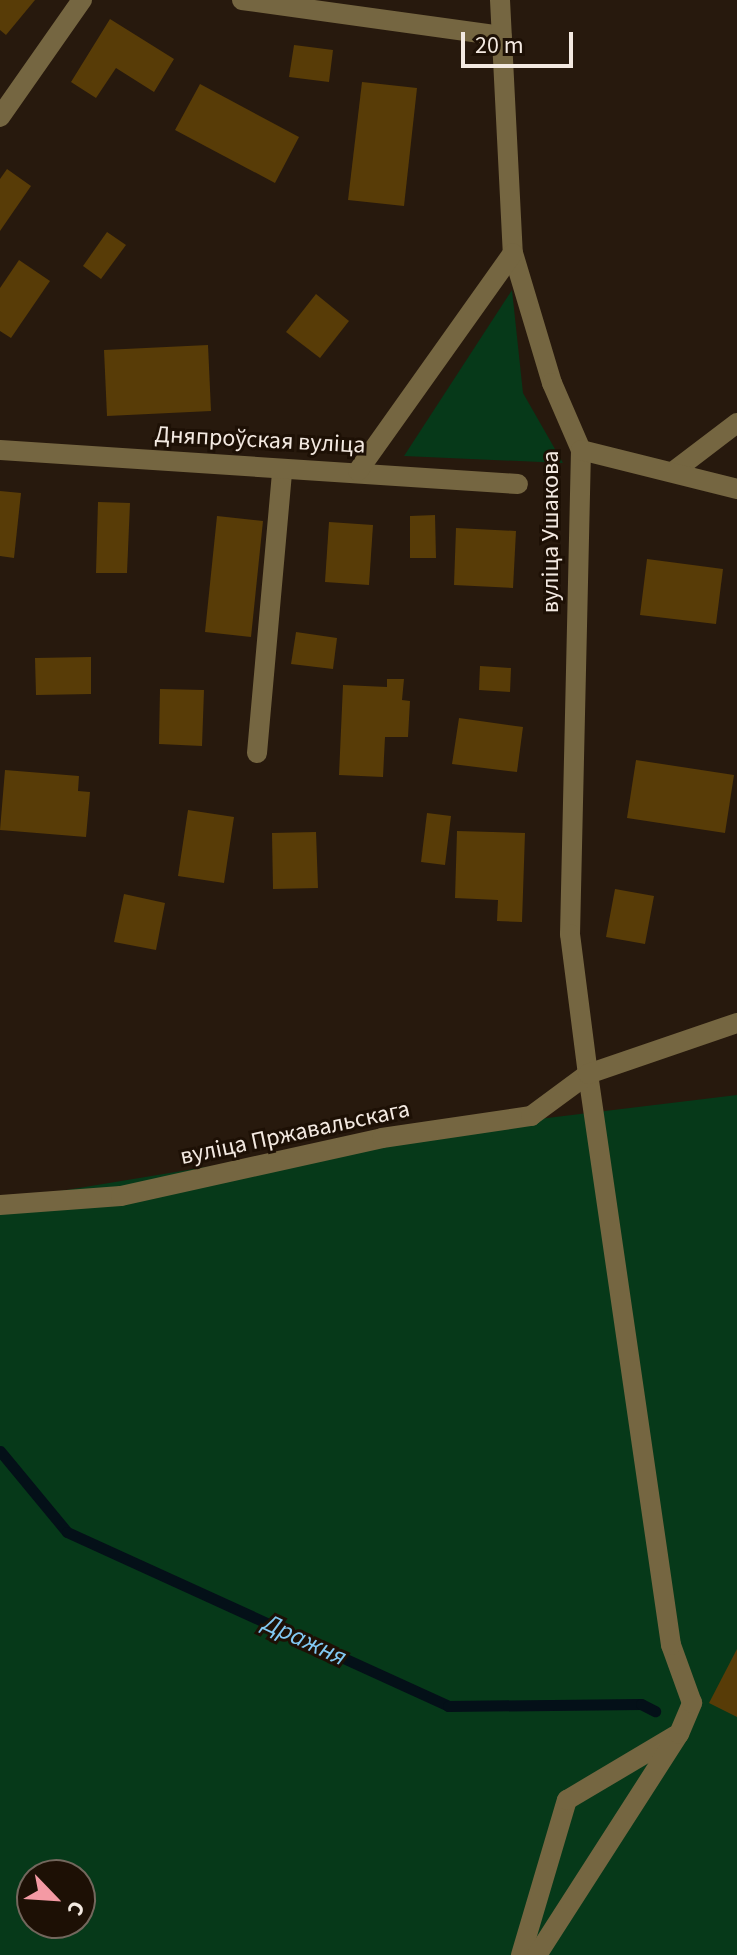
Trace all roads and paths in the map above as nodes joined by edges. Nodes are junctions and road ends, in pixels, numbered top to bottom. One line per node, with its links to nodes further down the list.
1 (82, 0): 5 (street)
2 (242, 0): 4 (street)
3 (500, 0): 4 (street, вуліца Ушакова)
4 (502, 36): 6 (street, вуліца Ушакова)
5 (0, 117)
6 (513, 253): 9 (street, вуліца Ушакова); 11 (street)
7 (737, 423): 12 (street)
8 (0, 450): 10 (street, Дняпроўская вуліца)
9 (581, 450): 12 (street); 17 (street, вуліца Ушакова)
10 (282, 471): 11 (street, Дняпроўская вуліца); 15 (street)
11 (358, 471): 13 (street, Дняпроўская вуліца)
12 (674, 471): 14 (street)
13 (518, 484)
14 (737, 489)
15 (257, 753)
16 (737, 1023): 17 (street, вуліца Пржавальскага)
17 (588, 1074): 18 (street, вуліца Пржавальскага); 19 (street, вуліца Ушакова)
18 (0, 1205)
19 (679, 1734): 20 (street); 21 (street, вуліца Ушакова)
20 (521, 1955)
21 (537, 1955)

